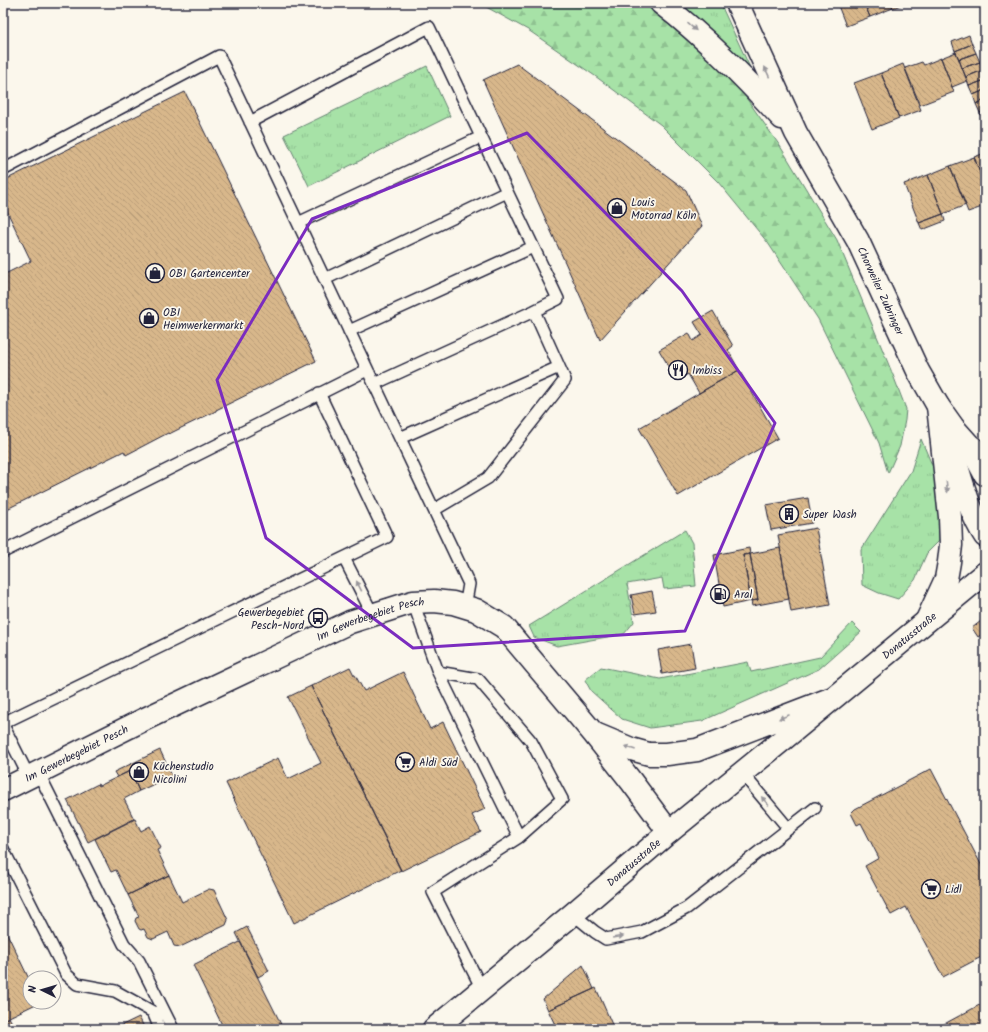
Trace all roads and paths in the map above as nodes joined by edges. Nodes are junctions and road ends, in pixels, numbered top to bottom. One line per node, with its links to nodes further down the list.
1 (661, 3): 4 (main road, Chorweiler Zubringer, one-way to 4)
2 (736, 3): 4 (main road, Chorweiler Zubringer, one-way to 2)
3 (250, 122): 5 (lane); 6 (lane); 8 (lane)
4 (796, 133): 17 (main road, Chorweiler Zubringer)
5 (481, 137): 7 (lane); 8 (lane)
6 (3, 170)
7 (507, 192): 9 (lane); 10 (lane)
8 (298, 223): 10 (lane)
9 (533, 247): 11 (lane); 12 (lane)
10 (324, 279): 12 (lane)
11 (534, 312): 13 (lane); 15 (lane)
12 (349, 331): 14 (lane)
13 (559, 367): 18 (lane); 21 (lane)
14 (367, 370): 15 (lane); 16 (lane)
15 (374, 384): 18 (lane)
16 (319, 393): 23 (lane); 24 (lane)
17 (938, 406): 19 (main road, Chorweiler Zubringer); 22 (main road); 29 (main road, one-way to 29)
18 (400, 438): 21 (lane)
19 (978, 451): 20 (main road, Chorweiler Zubringer)
20 (985, 474)
21 (434, 510): 27 (lane)
22 (985, 536)
23 (3, 552)
24 (344, 558): 28 (lane, one-way to 24); 32 (lane)
25 (985, 573): 29 (main road, Donatusstraße)
26 (413, 602): 27 (main road, Im Gewerbegebiet Pesch); 28 (main road, Im Gewerbegebiet Pesch); 30 (lane)
27 (465, 607): 33 (main road, Im Gewerbegebiet Pesch)
28 (373, 615): 35 (main road, Im Gewerbegebiet Pesch)
29 (927, 620): 31 (main road, Donatusstraße)
30 (438, 672): 40 (lane); 40 (lane)
31 (833, 698): 33 (main road, Donatusstraße, one-way to 33); 34 (main road, Donatusstraße)
32 (3, 724): 35 (lane)
33 (594, 734): 39 (main road, Im Gewerbegebiet Pesch)
34 (742, 773): 38 (lane, one-way to 34); 39 (main road, Donatusstraße)
35 (33, 774): 36 (main road, Im Gewerbegebiet Pesch); 45 (lane)
36 (3, 790)
37 (815, 808): 38 (lane)
38 (788, 828): 42 (lane, one-way to 38)
39 (669, 832): 42 (main road, Donatusstraße)
40 (519, 837): 43 (lane)
41 (3, 849): 44 (lane)
42 (573, 914): 43 (main road, Donatusstraße)
43 (482, 989): 46 (main road, Donatusstraße)
44 (160, 1029)
45 (174, 1029)
46 (434, 1029)

